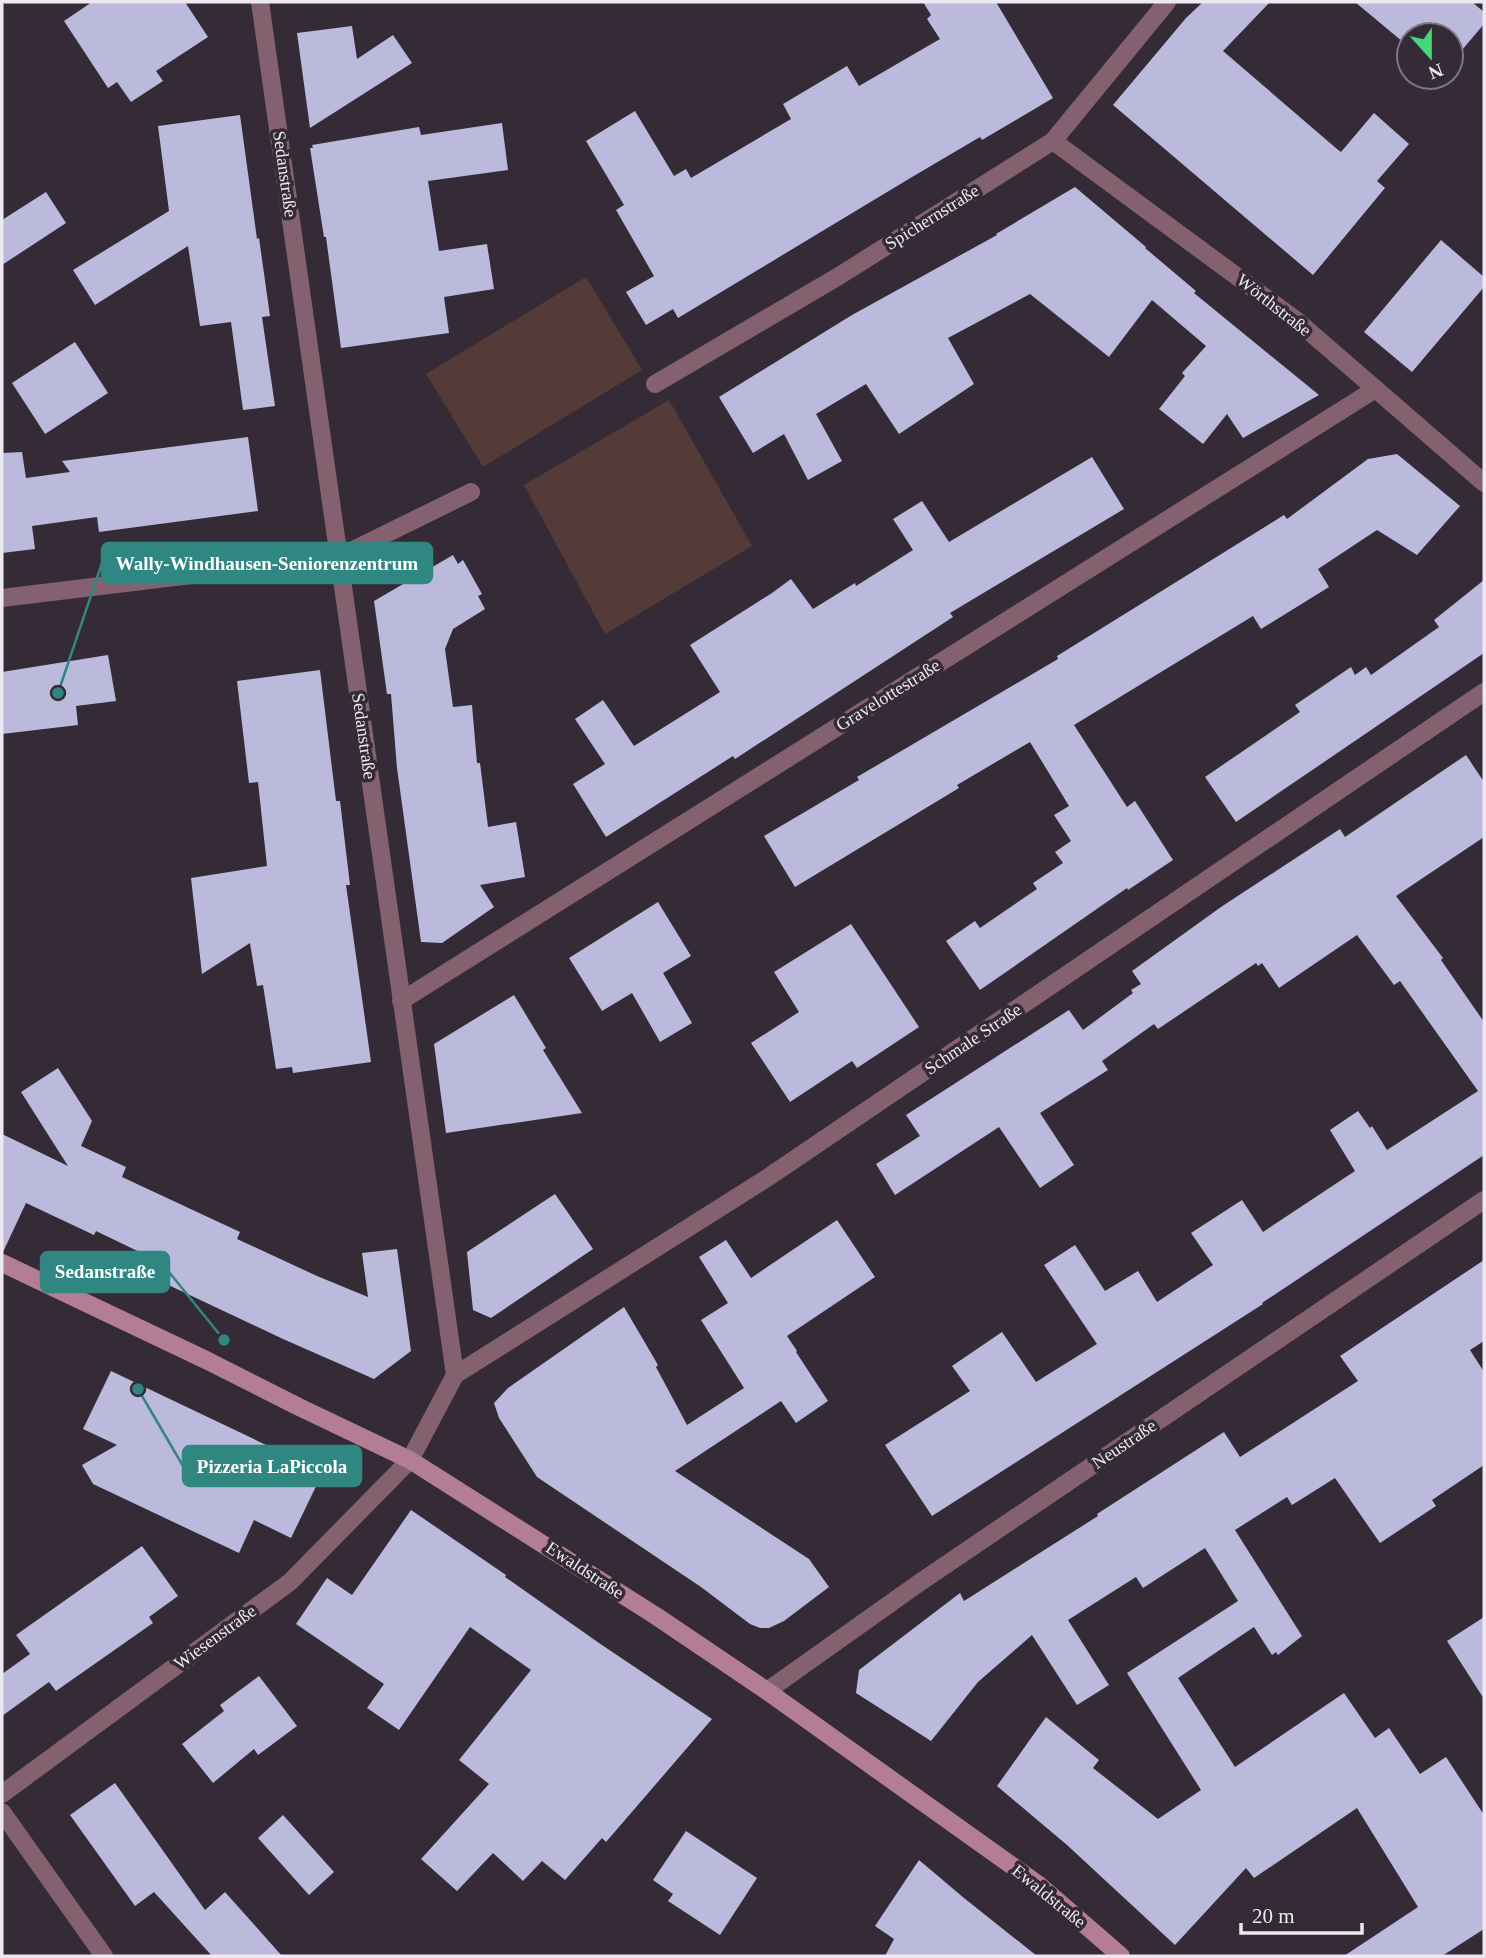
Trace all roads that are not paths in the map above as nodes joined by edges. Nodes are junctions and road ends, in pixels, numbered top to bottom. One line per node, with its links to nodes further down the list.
1 (260, 2): 8 (street, Sedanstraße)
2 (1167, 2): 3 (street, Spichernstraße)
3 (1053, 141): 4 (street, Spichernstraße); 5 (street, Wörthstraße)
4 (655, 384)
5 (1374, 390): 6 (street, Wörthstraße); 11 (street, Gravelottestraße)
6 (1484, 483)
7 (471, 492): 8 (street)
8 (339, 557): 9 (street); 11 (street, Sedanstraße)
9 (2, 598)
10 (1484, 692): 14 (street, Schmale Straße)
11 (401, 1001): 14 (street, Sedanstraße)
12 (1484, 1200): 16 (street, Neustraße)
13 (2, 1263): 15 (main road, Ewaldstraße)
14 (455, 1375): 15 (street)
15 (411, 1460): 16 (main road, Ewaldstraße); 17 (street, Wiesenstraße)
16 (767, 1691): 20 (main road, Ewaldstraße)
17 (2, 1794)
18 (2, 1812): 19 (street)
19 (104, 1956)
20 (1121, 1956)

